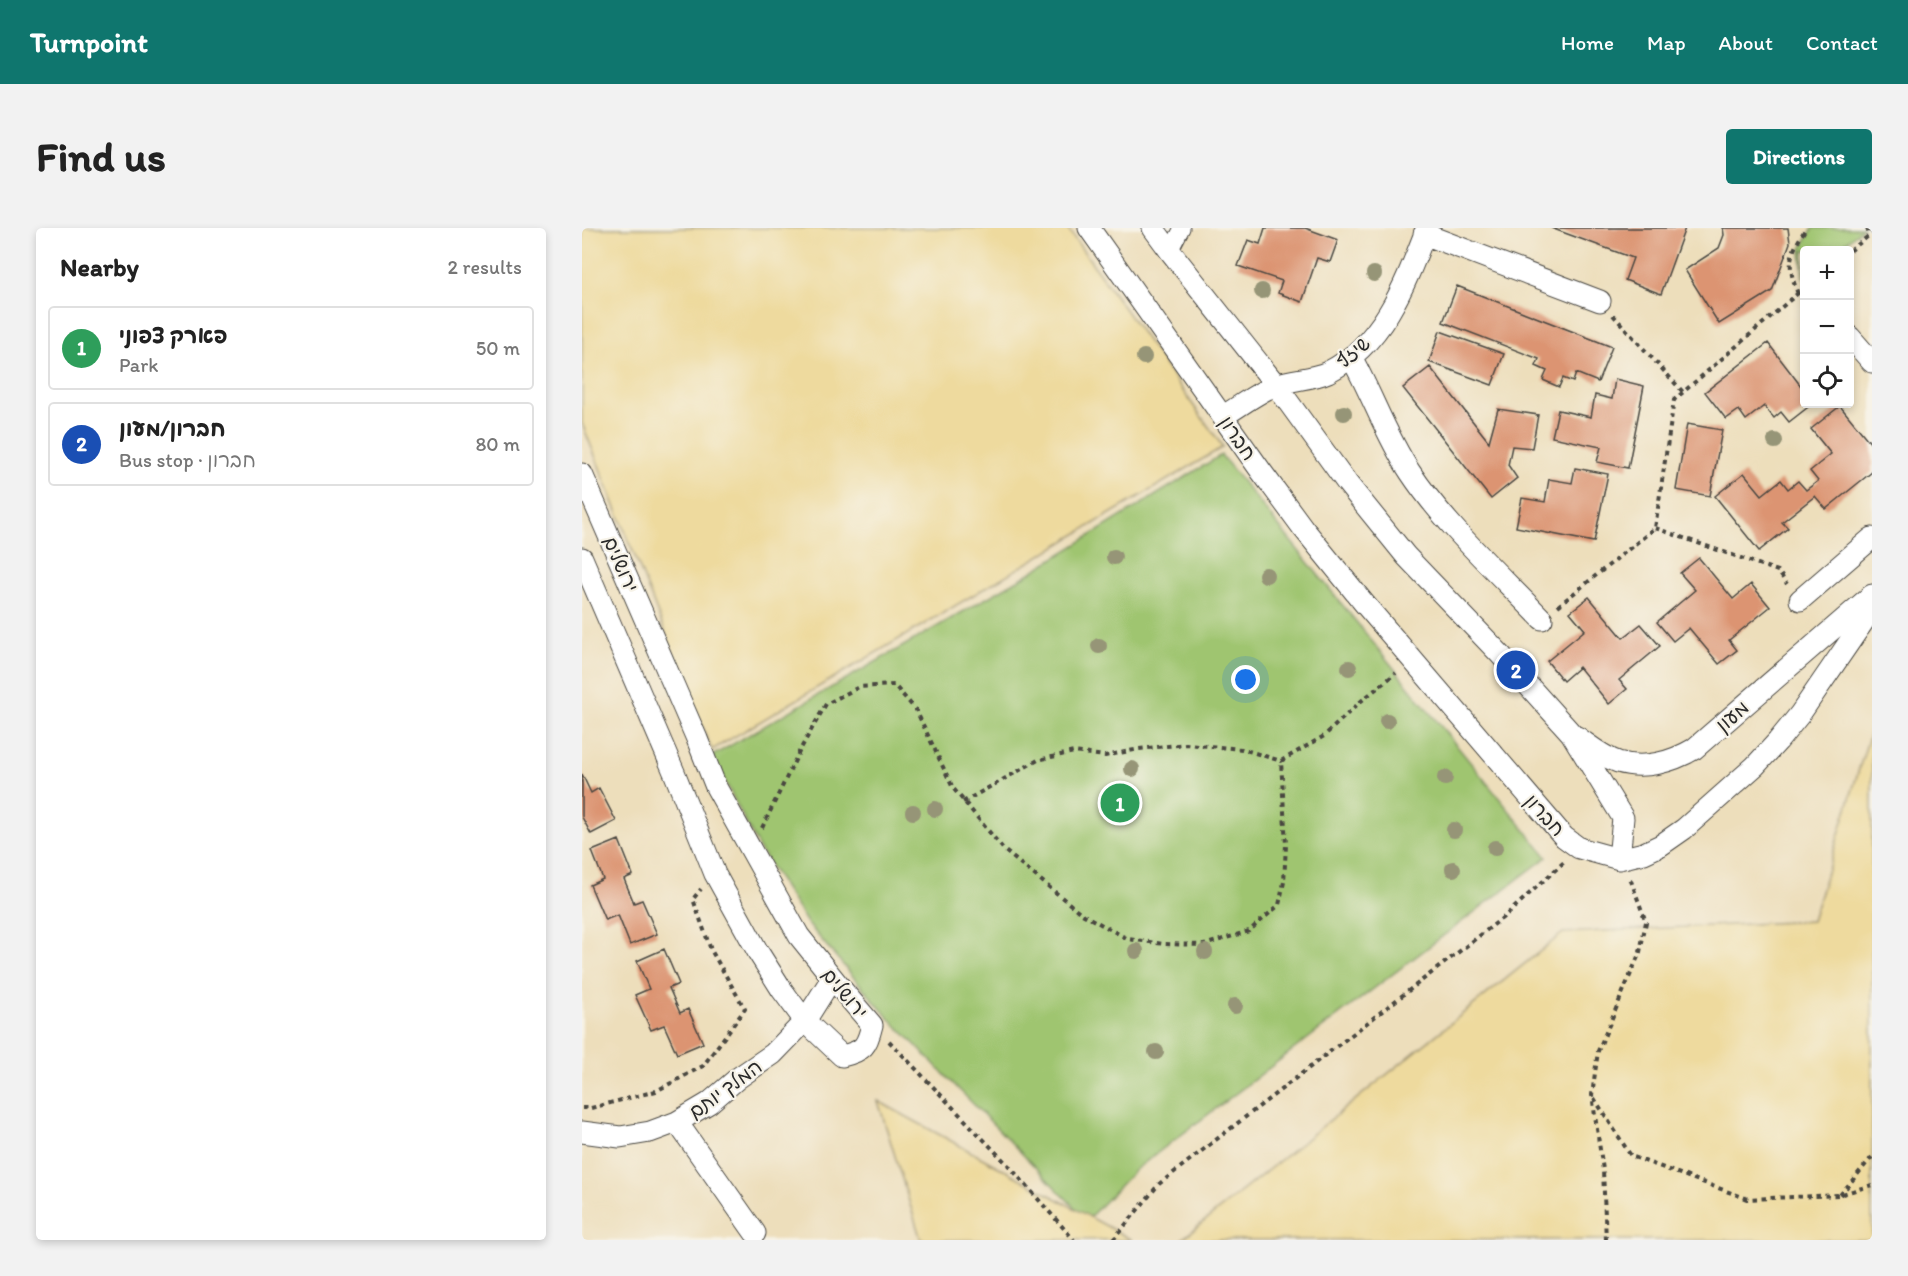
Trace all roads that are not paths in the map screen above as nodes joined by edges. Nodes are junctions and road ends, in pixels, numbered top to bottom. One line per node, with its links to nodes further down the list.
1 (1089, 228): 11 (street, חברון)
2 (1153, 228): 5 (street)
3 (1182, 228): 5 (street)
4 (1426, 231): 6 (street); 8 (street, שיזף)
5 (1170, 251): 10 (street)
6 (1600, 301)
7 (1854, 342): 9 (street)
8 (1351, 357): 10 (street, שיזף); 18 (street)
9 (1872, 362)
10 (1276, 385): 11 (street, שיזף); 19 (street)
11 (1223, 416): 20 (street, חברון)
12 (582, 474): 21 (street, ירושלים)
13 (1872, 538): 16 (street)
14 (582, 558): 22 (street, ירושלים)
15 (1872, 595): 19 (street, מעון)
16 (1800, 600)
17 (1872, 609): 20 (street)
18 (1542, 619)
19 (1571, 733): 20 (street)
20 (1619, 859)
21 (832, 978): 22 (street, המלך יותם); 22 (street, ירושלים)
22 (804, 1021): 23 (street, המלך יותם)
23 (677, 1122): 24 (street, המלך יותם); 25 (street)
24 (582, 1132)
25 (755, 1233)

